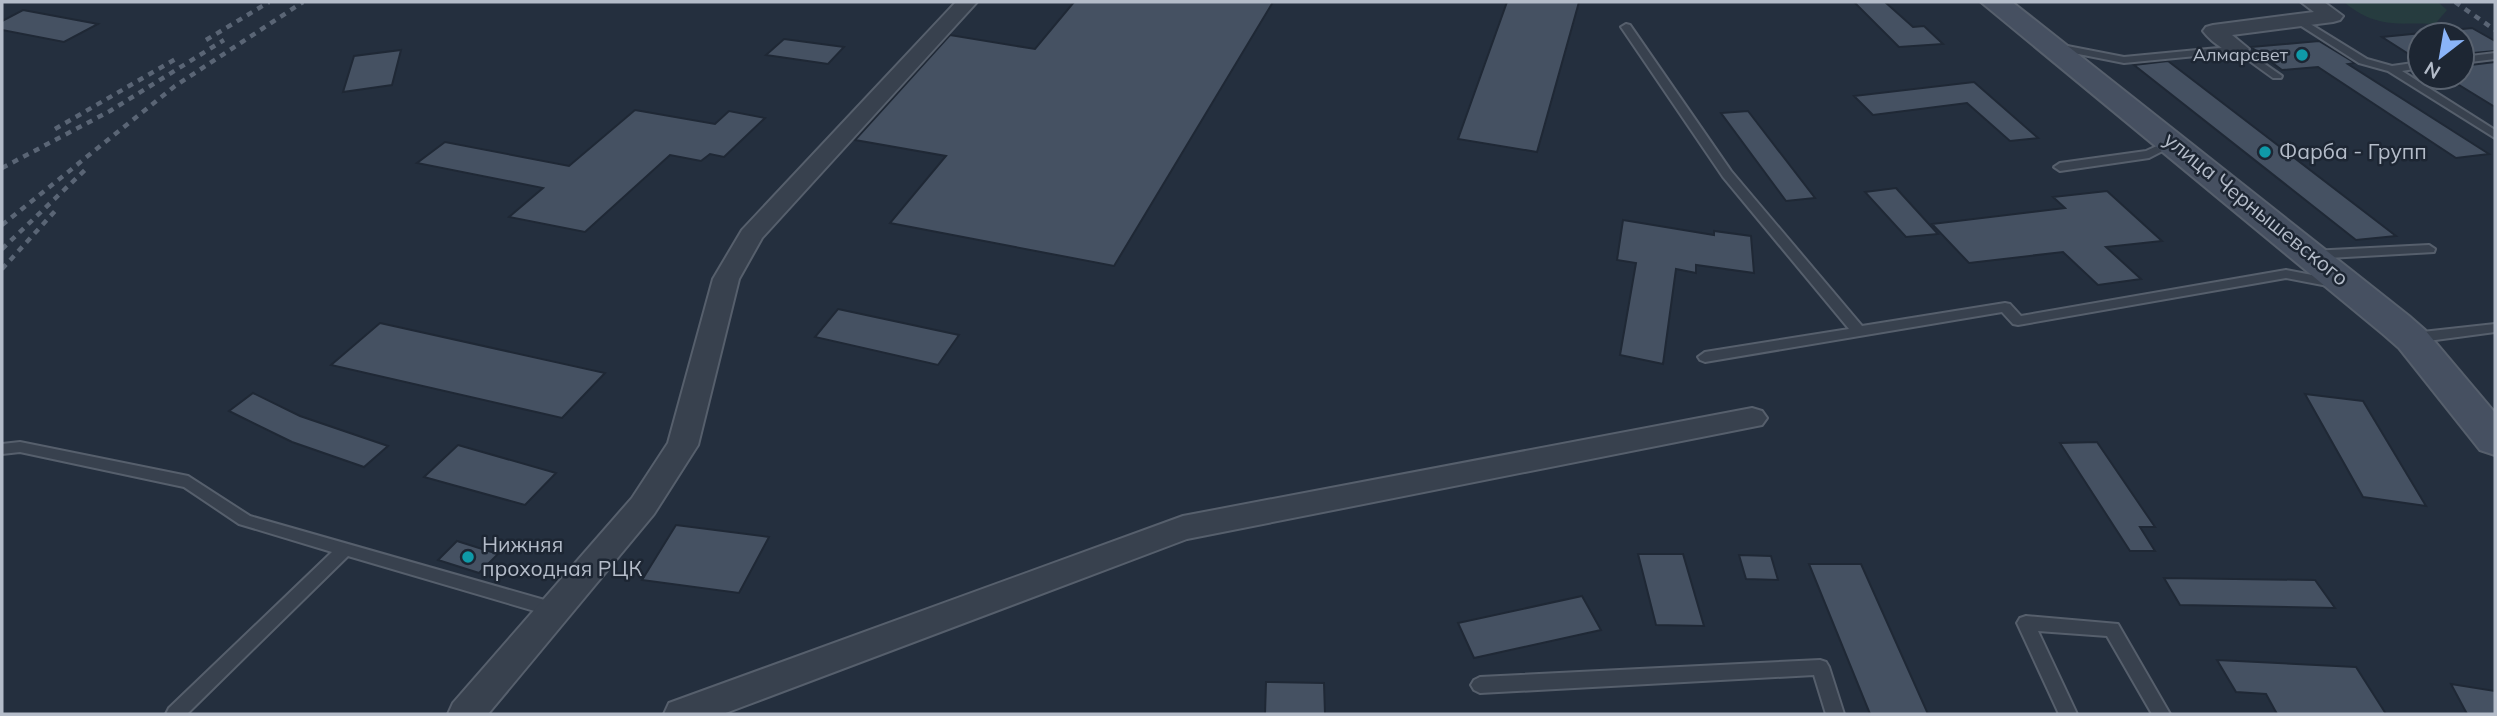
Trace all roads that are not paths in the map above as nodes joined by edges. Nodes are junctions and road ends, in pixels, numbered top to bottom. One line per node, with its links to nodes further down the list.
1 (967, 2): 27 (street)
2 (1995, 2): 6 (main road, улица Чернышевского)
3 (2311, 2): 4 (street)
4 (2299, 20): 7 (street); 11 (lane)
5 (1626, 27): 20 (lane)
6 (2051, 46): 7 (lane); 14 (main road, улица Чернышевского)
7 (2239, 49): 12 (lane)
8 (2495, 56): 9 (lane)
9 (2476, 58)
10 (2406, 67): 11 (lane)
11 (2392, 69): 13 (lane)
12 (2277, 76)
13 (2495, 135)
14 (2172, 142): 15 (lane); 17 (main road, улица Чернышевского)
15 (2060, 167)
16 (2429, 249): 17 (lane)
17 (2311, 255): 18 (main road, улица Чернышевского)
18 (2352, 286): 20 (lane); 21 (main road, улица Чернышевского)
19 (2495, 328): 21 (lane)
20 (1859, 332): 22 (lane)
21 (2412, 339): 24 (main road, улица Чернышевского)
22 (1705, 356)
23 (1752, 418): 31 (street)
24 (2495, 440)
25 (2, 449): 26 (lane)
26 (344, 550): 27 (lane); 29 (lane)
27 (556, 610): 30 (street)
28 (1480, 685): 32 (lane)
29 (175, 714)
30 (466, 714)
31 (682, 714)
32 (1835, 714)
33 (2068, 714): 34 (lane)
34 (2161, 714)

